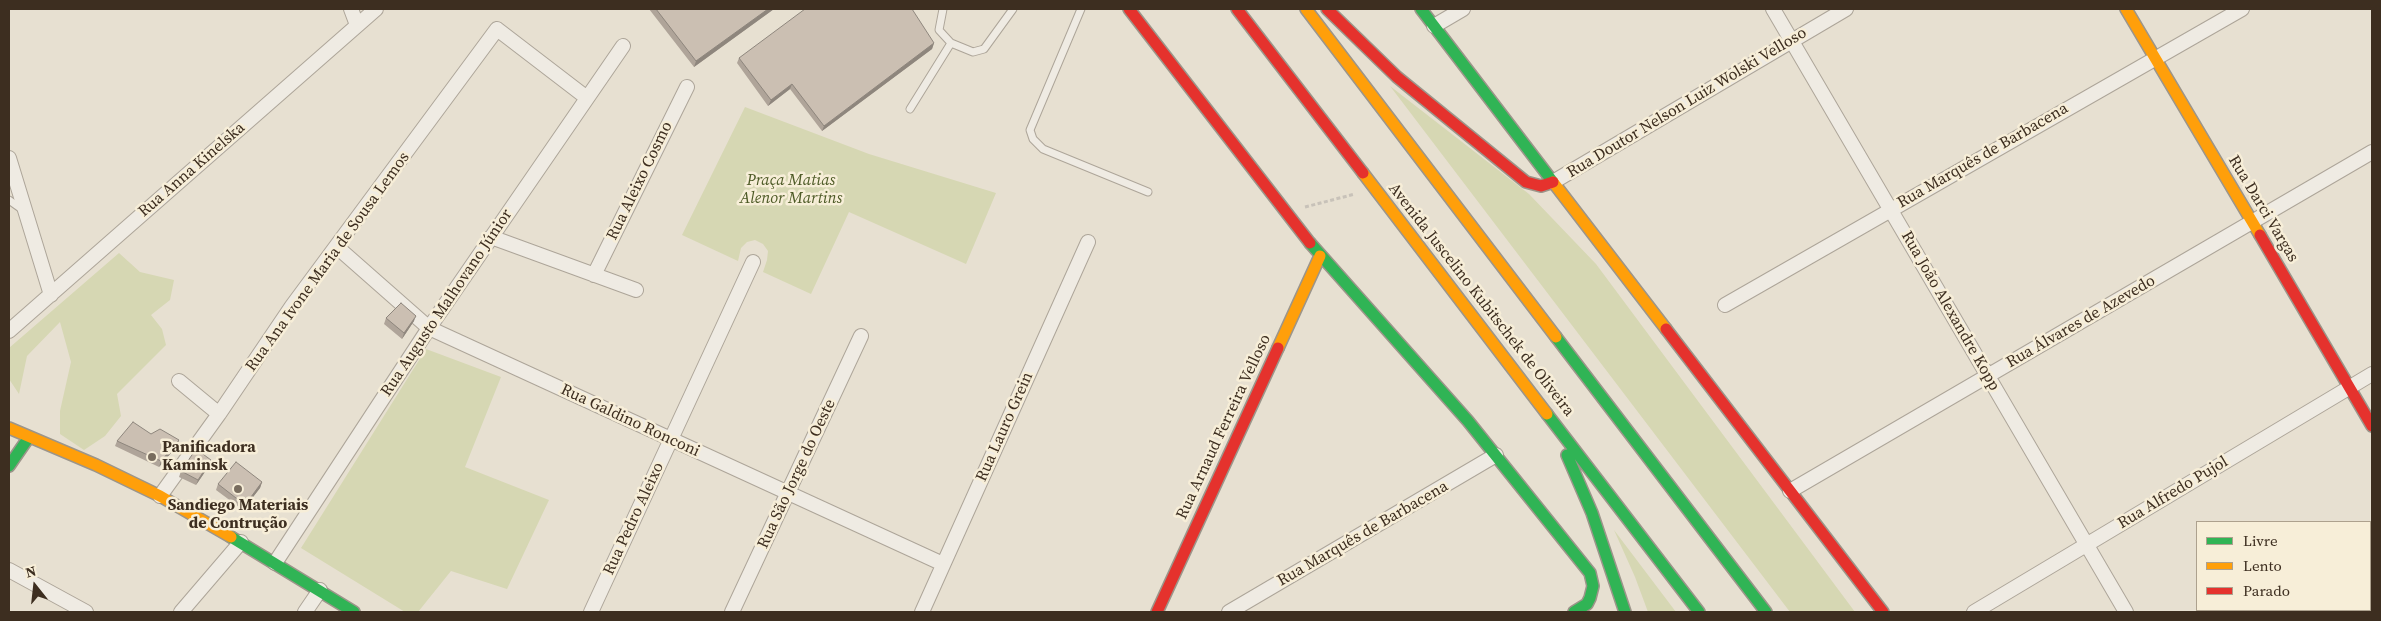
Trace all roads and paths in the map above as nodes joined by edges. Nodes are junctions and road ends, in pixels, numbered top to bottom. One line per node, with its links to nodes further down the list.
1 (351, 9): 16 (street)
2 (376, 9): 16 (street, Rua Anna Kinelska)
3 (943, 9): 19 (lane)
4 (1012, 9): 19 (lane)
5 (1081, 9): 29 (lane)
6 (1130, 9): 33 (main road)
7 (1237, 9): 28 (main road, Avenida Juscelino Kubitschek de Oliveira)
8 (1306, 9): 81 (main road)
9 (1328, 9): 27 (main road)
10 (1420, 9): 17 (main road)
11 (1463, 9): 17 (street)
12 (1773, 9): 18 (street, Rua João Alexandre Kopp)
13 (1846, 9): 18 (street, Rua Doutor Nelson Luiz Wolski Velloso)
14 (2126, 9): 21 (main road, Rua Darci Vargas)
15 (2242, 9): 21 (street, Rua Marquês de Barbacena)
16 (356, 26): 42 (street, Rua Anna Kinelska)
17 (1434, 26): 27 (main road)
18 (1792, 41): 27 (street, Rua Doutor Nelson Luiz Wolski Velloso); 31 (street, Rua João Alexandre Kopp)
19 (951, 43): 24 (lane)
20 (623, 46): 23 (street, Rua Augusto Malhovano Júnior)
21 (2155, 58): 31 (street, Rua Marquês de Barbacena); 34 (main road, Rua Darci Vargas)
22 (687, 87): 40 (street, Rua Aleixo Cosmo)
23 (587, 98): 35 (street, Rua Augusto Malhovano Júnior); 37 (street, Rua Ana Ivone Maria de Sousa Lemos)
24 (910, 109)
25 (2372, 152): 34 (street, Rua Álvares de Azevedo)
26 (9, 158): 32 (street)
27 (1554, 182): 59 (main road)
28 (1375, 189): 33 (path); 51 (main road, Avenida Juscelino Kubitschek de Oliveira)
29 (1148, 192)
30 (9, 200): 32 (lane)
31 (1891, 210): 43 (street, Rua Marquês de Barbacena); 48 (street, Rua João Alexandre Kopp)
32 (25, 211): 42 (street)
33 (1286, 212): 38 (main road)
34 (2252, 222): 48 (street, Rua Álvares de Azevedo); 50 (main road, Rua Darci Vargas)
35 (491, 237): 40 (street); 44 (street, Rua Augusto Malhovano Júnior)
36 (1088, 242): 65 (street, Rua Lauro Grein)
37 (336, 247): 44 (street, Rua Galdino Ronconi); 52 (street, Rua Ana Ivone Maria de Sousa Lemos)
38 (1320, 256): 57 (main road); 76 (main road, Rua Arnaud Ferreira Velloso)
39 (753, 262): 56 (street, Rua Pedro Aleixo)
40 (594, 275): 41 (street)
41 (636, 290)
42 (51, 295): 45 (street, Rua Anna Kinelska)
43 (1725, 305)
44 (429, 328): 56 (street, Rua Galdino Ronconi); 64 (street, Rua Augusto Malhovano Júnior)
45 (9, 332)
46 (861, 336): 60 (street, Rua São Jorge do Oeste)
47 (2372, 374): 50 (street, Rua Alfredo Pujol)
48 (1988, 376): 59 (street, Rua Álvares de Azevedo); 63 (street, Rua João Alexandre Kopp)
49 (179, 381): 52 (street)
50 (2350, 388): 53 (main road, Rua Darci Vargas); 63 (street, Rua Alfredo Pujol)
51 (1547, 412): 79 (main road); 80 (main road, Avenida Juscelino Kubitschek de Oliveira)
52 (219, 414): 61 (street, Rua Ana Ivone Maria de Sousa Lemos)
53 (2372, 426)
54 (9, 428): 55 (main road)
55 (29, 437): 58 (main road); 61 (main road)
56 (671, 439): 60 (street, Rua Galdino Ronconi); 73 (street, Rua Pedro Aleixo)
57 (1496, 455): 77 (street, Rua Marquês de Barbacena); 78 (main road)
58 (9, 466)
59 (1790, 491): 82 (main road)
60 (788, 493): 65 (street, Rua Galdino Ronconi); 74 (street, Rua São Jorge do Oeste)
61 (160, 496): 62 (main road)
62 (242, 542): 64 (main road); 70 (street)
63 (2087, 545): 68 (street, Rua João Alexandre Kopp); 83 (street, Rua Alfredo Pujol)
64 (275, 563): 67 (main road)
65 (943, 564): 75 (street, Rua Lauro Grein)
66 (9, 570): 69 (street)
67 (320, 590): 71 (street); 72 (main road)
68 (2121, 607)
69 (86, 612)
70 (181, 612)
71 (305, 612)
72 (354, 612)
73 (591, 612)
74 (732, 612)
75 (922, 612)
76 (1157, 612)
77 (1229, 612)
78 (1574, 612)
79 (1625, 612)
80 (1700, 612)
81 (1766, 612)
82 (1883, 612)
83 (1974, 612)

